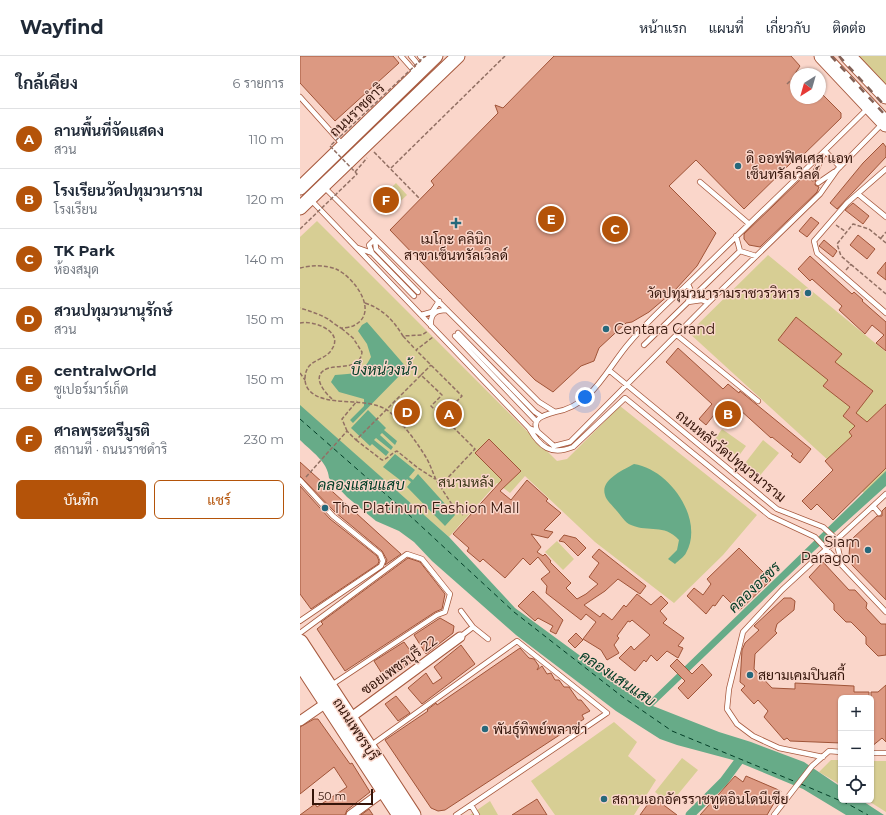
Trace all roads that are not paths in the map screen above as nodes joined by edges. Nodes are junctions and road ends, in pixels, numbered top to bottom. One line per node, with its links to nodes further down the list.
1 (401, 56): 7 (lane)
2 (411, 56): 7 (lane)
3 (458, 56): 8 (main road)
4 (466, 56): 14 (lane)
5 (822, 56): 12 (main road)
6 (848, 56): 10 (main road)
7 (424, 63): 8 (main road); 9 (main road); 15 (main road, ถนนราชดำริ)
8 (438, 75): 9 (main road)
9 (428, 85): 18 (main road)
10 (886, 96)
11 (300, 97): 15 (lane)
12 (870, 107): 13 (main road); 17 (lane)
13 (885, 123): 19 (lane)
14 (396, 124)
15 (343, 144): 24 (lane, ถนนราชดำริ); 26 (main road, ถนนราชดำริ)
16 (372, 147): 18 (lane)
17 (825, 151): 19 (lane); 21 (lane); 30 (lane)
18 (363, 157): 25 (main road)
19 (838, 168): 23 (lane); 36 (lane)
20 (886, 169): 27 (lane)
21 (813, 177)
22 (700, 182): 30 (lane)
23 (818, 183)
24 (300, 184)
25 (323, 186): 28 (main road); 32 (lane)
26 (300, 188)
27 (858, 194): 29 (lane); 45 (lane)
28 (305, 204): 33 (lane)
29 (886, 217)
30 (748, 223): 31 (lane)
31 (736, 236): 34 (lane); 37 (lane)
32 (375, 239): 35 (lane); 39 (lane); 41 (lane)
33 (358, 248): 35 (lane); 46 (lane)
34 (740, 251): 36 (lane); 38 (lane)
35 (372, 253): 40 (lane)
36 (756, 256): 43 (lane)
37 (688, 284): 42 (lane); 50 (lane)
38 (699, 291)
39 (418, 292)
40 (414, 296)
41 (439, 301): 44 (lane); 46 (lane)
42 (688, 302): 43 (lane); 49 (lane)
43 (708, 304): 48 (lane)
44 (447, 310): 47 (lane); 53 (lane)
45 (886, 313)
46 (420, 315): 47 (lane)
47 (432, 327): 56 (lane)
48 (678, 336): 51 (lane); 52 (lane)
49 (644, 345)
50 (610, 371): 51 (lane, ถนนหลังวัดปทุมวนาราม); 53 (lane)
51 (628, 386): 57 (lane); 62 (lane, ถนนหลังวัดปทุมวนาราม)
52 (758, 401)
53 (555, 412): 54 (lane)
54 (541, 416): 55 (lane); 55 (lane)
55 (536, 421): 57 (lane)
56 (529, 428): 57 (lane); 63 (lane, ถนนหลังวัดปทุมวนาราม)
57 (538, 432)
58 (301, 481): 67 (lane)
59 (886, 494): 60 (lane)
60 (873, 506): 61 (lane); 62 (lane)
61 (879, 513)
62 (834, 538): 63 (lane); 64 (lane)
63 (825, 546): 64 (lane, ถนนหลังวัดปทุมวนาราม); 82 (lane)
64 (842, 563): 66 (lane, ถนนหลังวัดปทุมวนาราม)
65 (461, 611): 68 (lane)
66 (886, 612)
67 (300, 621)
68 (473, 627): 70 (lane); 71 (lane)
69 (300, 633): 74 (lane)
70 (460, 638): 76 (street, ซอยเพชรบุรี 22)
71 (488, 639)
72 (300, 642): 74 (main road, ถนนเพชรบุรี)
73 (300, 662): 75 (main road, ถนนเพชรบุรี)
74 (329, 687): 76 (main road, ถนนเพชรบุรี)
75 (326, 703): 77 (street); 83 (main road, ถนนเพชรบุรี)
76 (352, 717): 78 (main road, ถนนเพชรบุรี)
77 (300, 721)
78 (368, 747): 84 (lane); 88 (main road, ถนนเพชรบุรี)
79 (838, 752): 82 (lane)
80 (874, 753): 81 (lane)
81 (886, 754)
82 (823, 757): 85 (lane)
83 (384, 791): 86 (street); 87 (main road, ถนนเพชรบุรี)
84 (471, 805): 89 (lane); 90 (lane)
85 (774, 814)
86 (351, 815)
87 (400, 815)
88 (413, 815)
89 (456, 815)
90 (477, 815)

